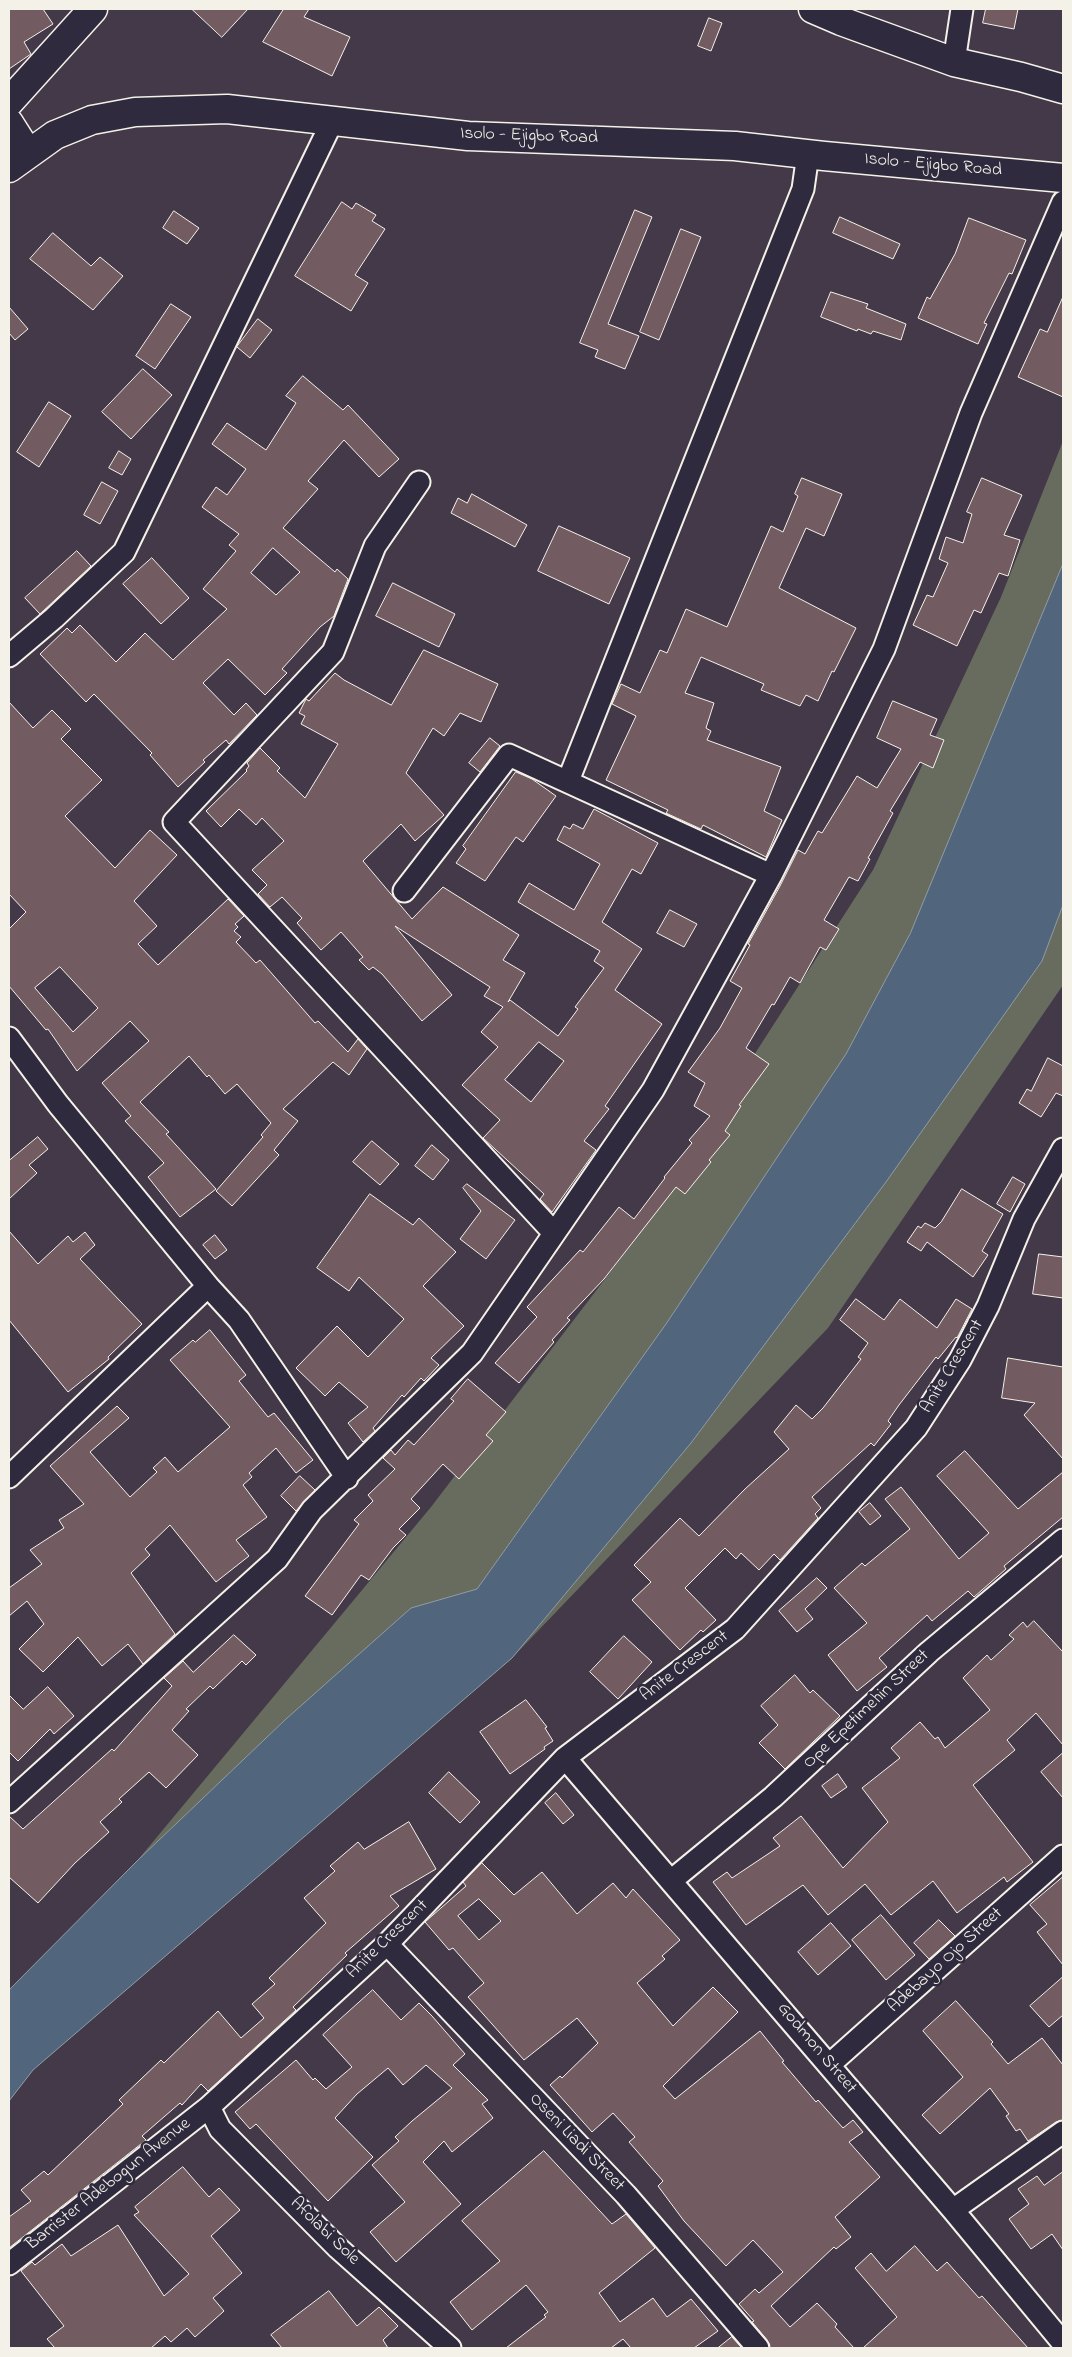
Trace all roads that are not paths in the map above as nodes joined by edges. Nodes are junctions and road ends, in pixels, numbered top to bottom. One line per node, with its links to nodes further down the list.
1 (92, 9): 6 (main road)
2 (813, 9): 4 (main road)
3 (962, 9): 4 (street)
4 (954, 62): 5 (main road)
5 (1063, 89)
6 (9, 102)
7 (332, 122): 9 (main road, Isolo - Ejigbo Road); 10 (main road, Isolo - Ejigbo Road); 14 (street)
8 (9, 123): 10 (main road)
9 (808, 154): 11 (main road, Isolo - Ejigbo Road); 15 (street)
10 (18, 160)
11 (1063, 178)
12 (1063, 202): 16 (street)
13 (419, 482): 20 (street)
14 (9, 656)
15 (568, 781): 16 (street); 17 (street)
16 (771, 874): 20 (street)
17 (404, 891)
18 (9, 1038): 21 (street)
19 (1063, 1149): 25 (street, Anite Crescent)
20 (554, 1233): 23 (street)
21 (208, 1286): 22 (street); 23 (street)
22 (9, 1477)
23 (347, 1478): 26 (street)
24 (1063, 1540): 28 (street, Ope Epetimehin Street)
25 (565, 1758): 28 (street, Godmon Street); 29 (street, Anite Crescent)
26 (9, 1802)
27 (1063, 1856): 30 (street, Adebayo Ojo Street)
28 (672, 1880): 30 (street, Godmon Street)
29 (387, 1944): 31 (street, Anite Crescent); 37 (street, Oseni Liadi Street)
30 (829, 2065): 33 (street, Godmon Street)
31 (209, 2107): 34 (street, Barrister Adebogun Avenue); 36 (street, Afolabi Sole)
32 (1063, 2132): 33 (street)
33 (953, 2210): 35 (street, Godmon Street)
34 (9, 2264)
35 (1063, 2343)
36 (450, 2348)
37 (758, 2348)

